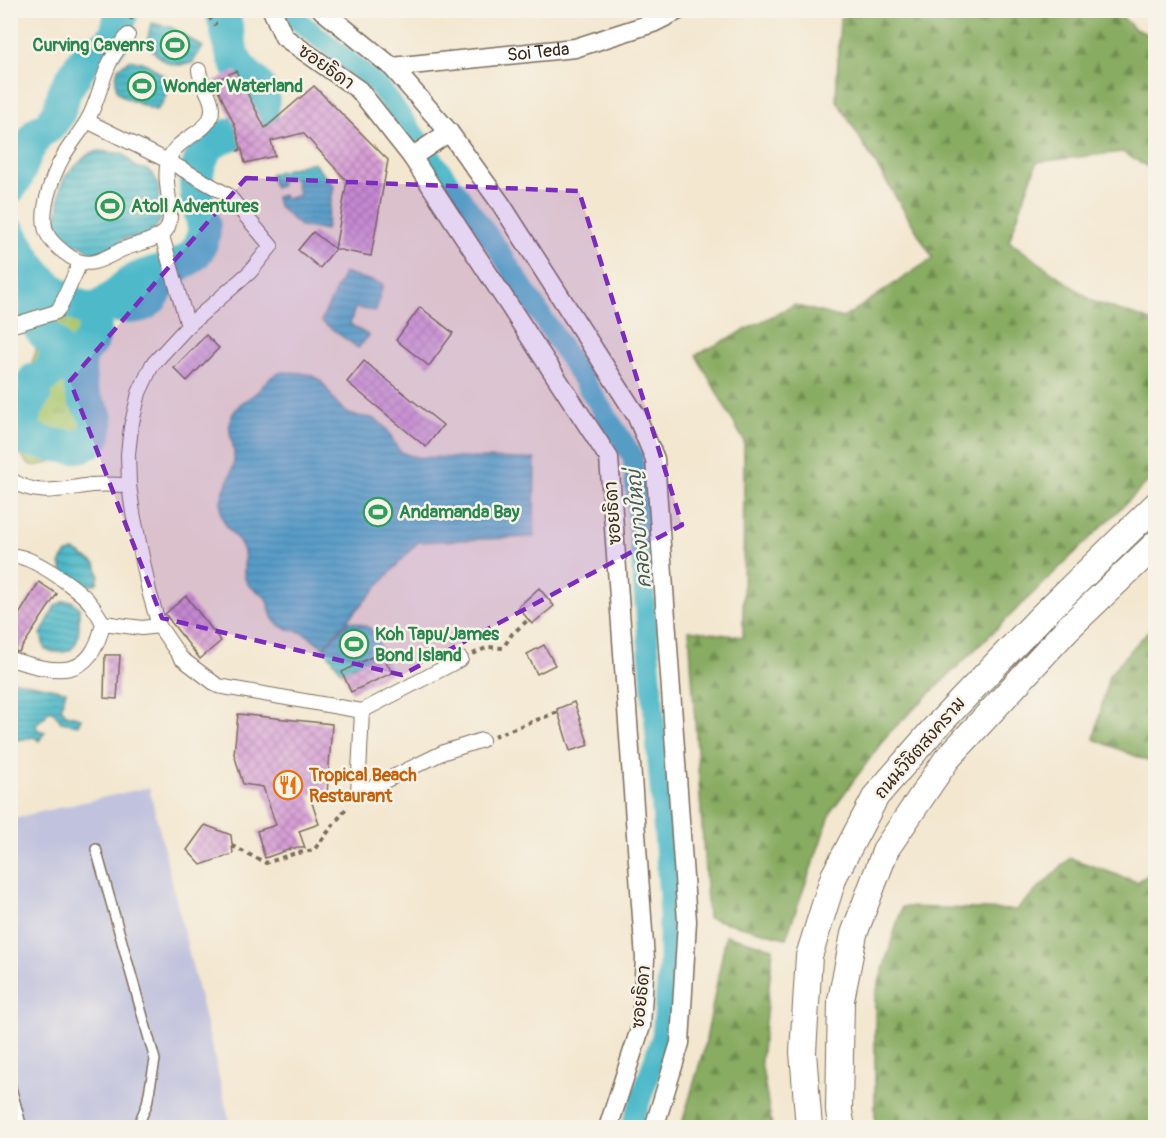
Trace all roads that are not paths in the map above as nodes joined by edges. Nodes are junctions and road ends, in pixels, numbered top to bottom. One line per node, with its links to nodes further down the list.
1 (272, 10): 9 (street, ซอยธิดา)
2 (322, 10): 5 (street)
3 (679, 10): 5 (street, Soi Teda)
4 (128, 35): 7 (street)
5 (392, 67): 8 (street)
6 (199, 70): 10 (street)
7 (87, 121): 10 (street); 12 (street)
8 (449, 132): 9 (street); 31 (street)
9 (412, 157): 30 (street, ซอยธิดา)
10 (173, 164): 11 (street); 14 (street)
11 (164, 242): 12 (street); 14 (street)
12 (78, 267): 13 (street)
13 (10, 326)
14 (188, 326): 16 (street)
15 (10, 479): 16 (street)
16 (129, 485): 21 (street)
17 (1155, 505): 32 (main road, ถนนวิชิตสงคราม)
18 (1155, 544): 33 (main road, ถนนวิชิตสงคราม)
19 (10, 556): 20 (street)
20 (103, 623): 21 (street); 22 (street)
21 (159, 626): 24 (street)
22 (10, 659)
23 (461, 659): 24 (street)
24 (363, 711): 25 (street)
25 (482, 740)
26 (96, 849): 29 (lane)
27 (10, 1084): 28 (lane)
28 (22, 1128)
29 (137, 1128)
30 (608, 1128)
31 (654, 1128)
32 (809, 1128)
33 (842, 1128)

